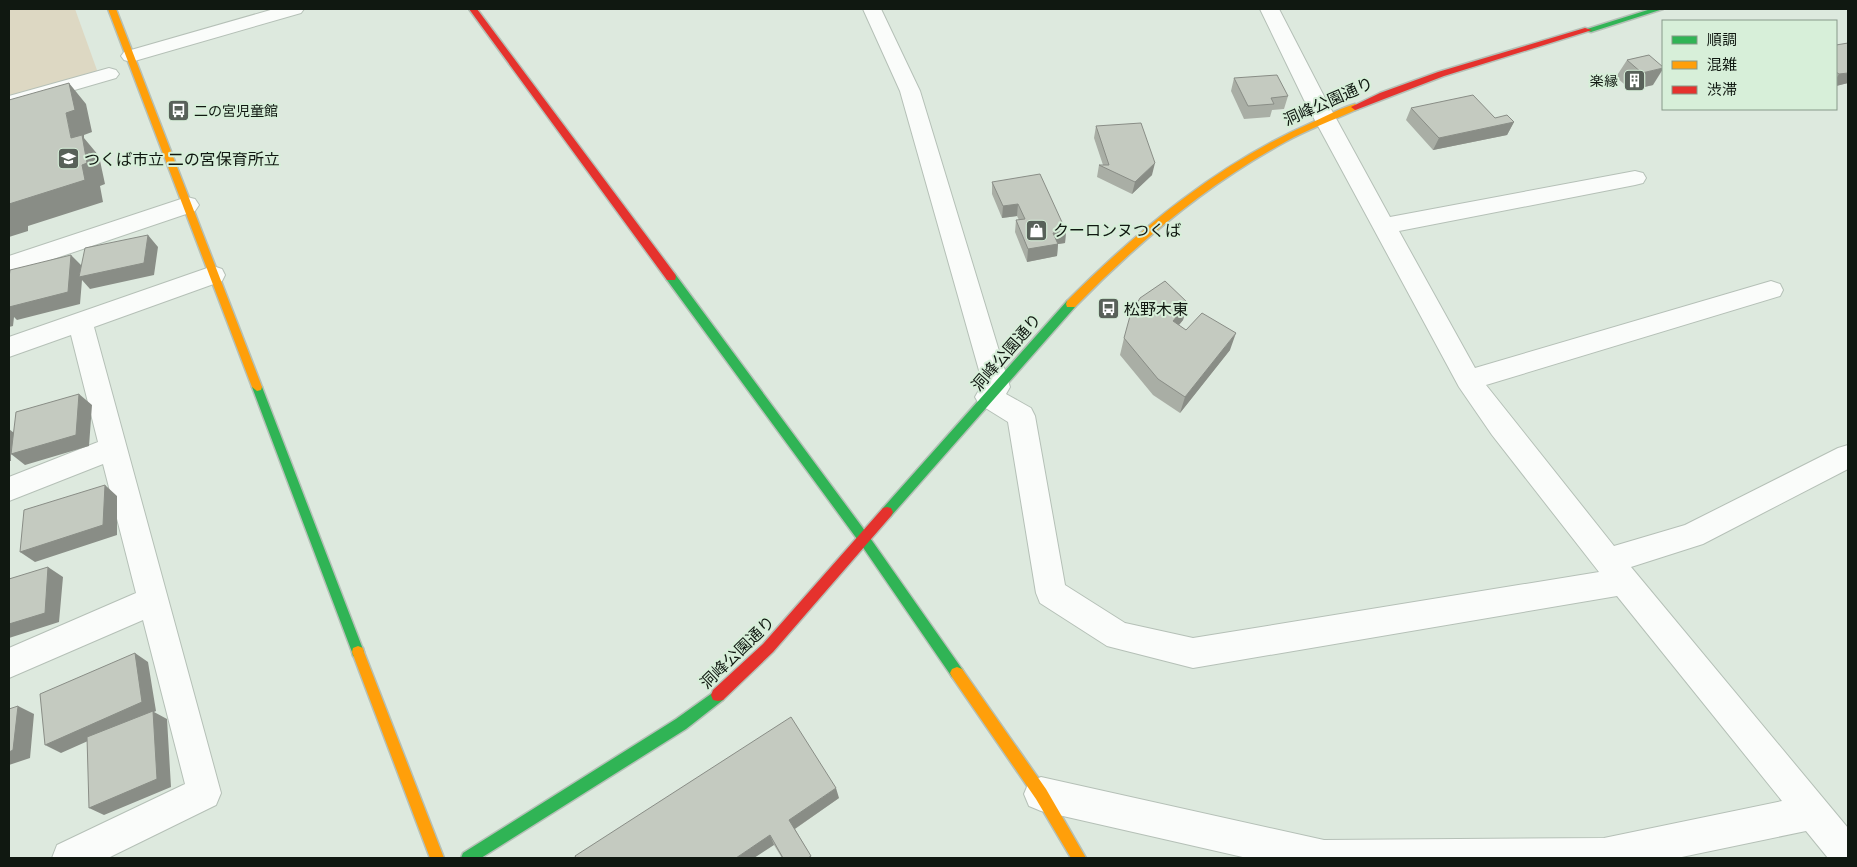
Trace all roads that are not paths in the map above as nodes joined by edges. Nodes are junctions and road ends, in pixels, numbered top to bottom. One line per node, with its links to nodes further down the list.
1 (112, 9): 7 (street)
2 (294, 9): 7 (street)
3 (473, 9): 24 (street)
4 (872, 9): 20 (street)
5 (1269, 9): 10 (street)
6 (1659, 9): 10 (street, 洞峰公園通り)
7 (131, 56): 12 (street)
8 (108, 74): 9 (street)
9 (9, 103)
10 (1326, 119): 13 (street); 20 (street, 洞峰公園通り)
11 (1635, 178): 13 (street)
12 (187, 205): 14 (street); 15 (street)
13 (1384, 226): 19 (street)
14 (9, 265)
15 (213, 275): 17 (street); 32 (street)
16 (1771, 290): 19 (street)
17 (80, 322): 18 (street); 21 (street)
18 (9, 347)
19 (1468, 380): 25 (street)
20 (992, 392): 24 (street, 洞峰公園通り); 25 (street)
21 (114, 448): 23 (street); 26 (street)
22 (1848, 456): 25 (street)
23 (9, 489)
24 (864, 539): 28 (street); 33 (street, 洞峰公園通り)
25 (1617, 571): 29 (street)
26 (154, 600): 27 (street); 31 (street)
27 (9, 664)
28 (1040, 794): 29 (street); 34 (street)
29 (1813, 812): 30 (street)
30 (1848, 855)
31 (70, 858)
32 (437, 858)
33 (468, 858)
34 (1078, 858)

